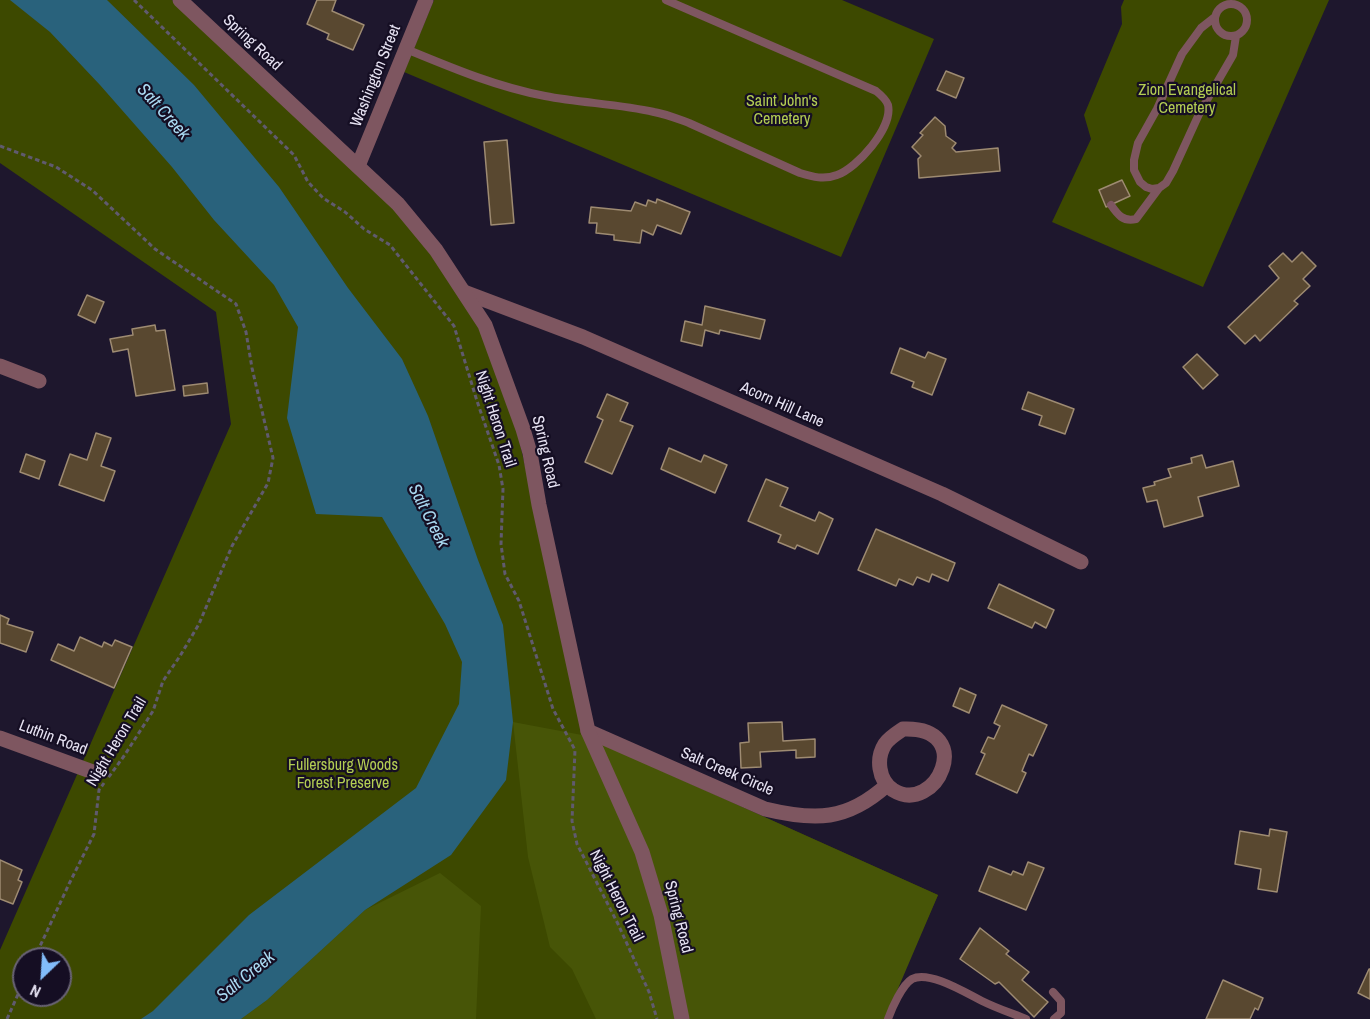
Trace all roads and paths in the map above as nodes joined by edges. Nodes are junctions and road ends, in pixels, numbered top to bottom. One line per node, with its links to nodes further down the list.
1 (134, 0): 23 (path, Night Heron Trail)
2 (180, 0): 10 (street, Spring Road)
3 (426, 0): 8 (street, Washington Street)
4 (666, 0): 8 (lane)
5 (1241, 3): 6 (lane); 7 (lane)
6 (1215, 17): 7 (lane); 11 (lane)
7 (1236, 36): 11 (lane)
8 (406, 49): 10 (street, Washington Street)
9 (0, 146): 21 (path, Night Heron Trail)
10 (358, 166): 13 (street, Spring Road)
11 (1159, 188): 12 (lane)
12 (1111, 205)
13 (464, 292): 16 (street, Acorn Hill Lane); 17 (street, Spring Road)
14 (0, 366): 15 (street)
15 (39, 381)
16 (1081, 562)
17 (588, 730): 20 (street, Salt Creek Circle); 24 (street, Spring Road)
18 (0, 738): 19 (street, Luthin Road)
19 (93, 772)
20 (887, 785): 20 (street)
21 (40, 947)
22 (1053, 992): 27 (lane)
23 (657, 1019)
24 (682, 1019)
25 (888, 1019): 26 (lane)
26 (1026, 1019)
27 (1054, 1019)

